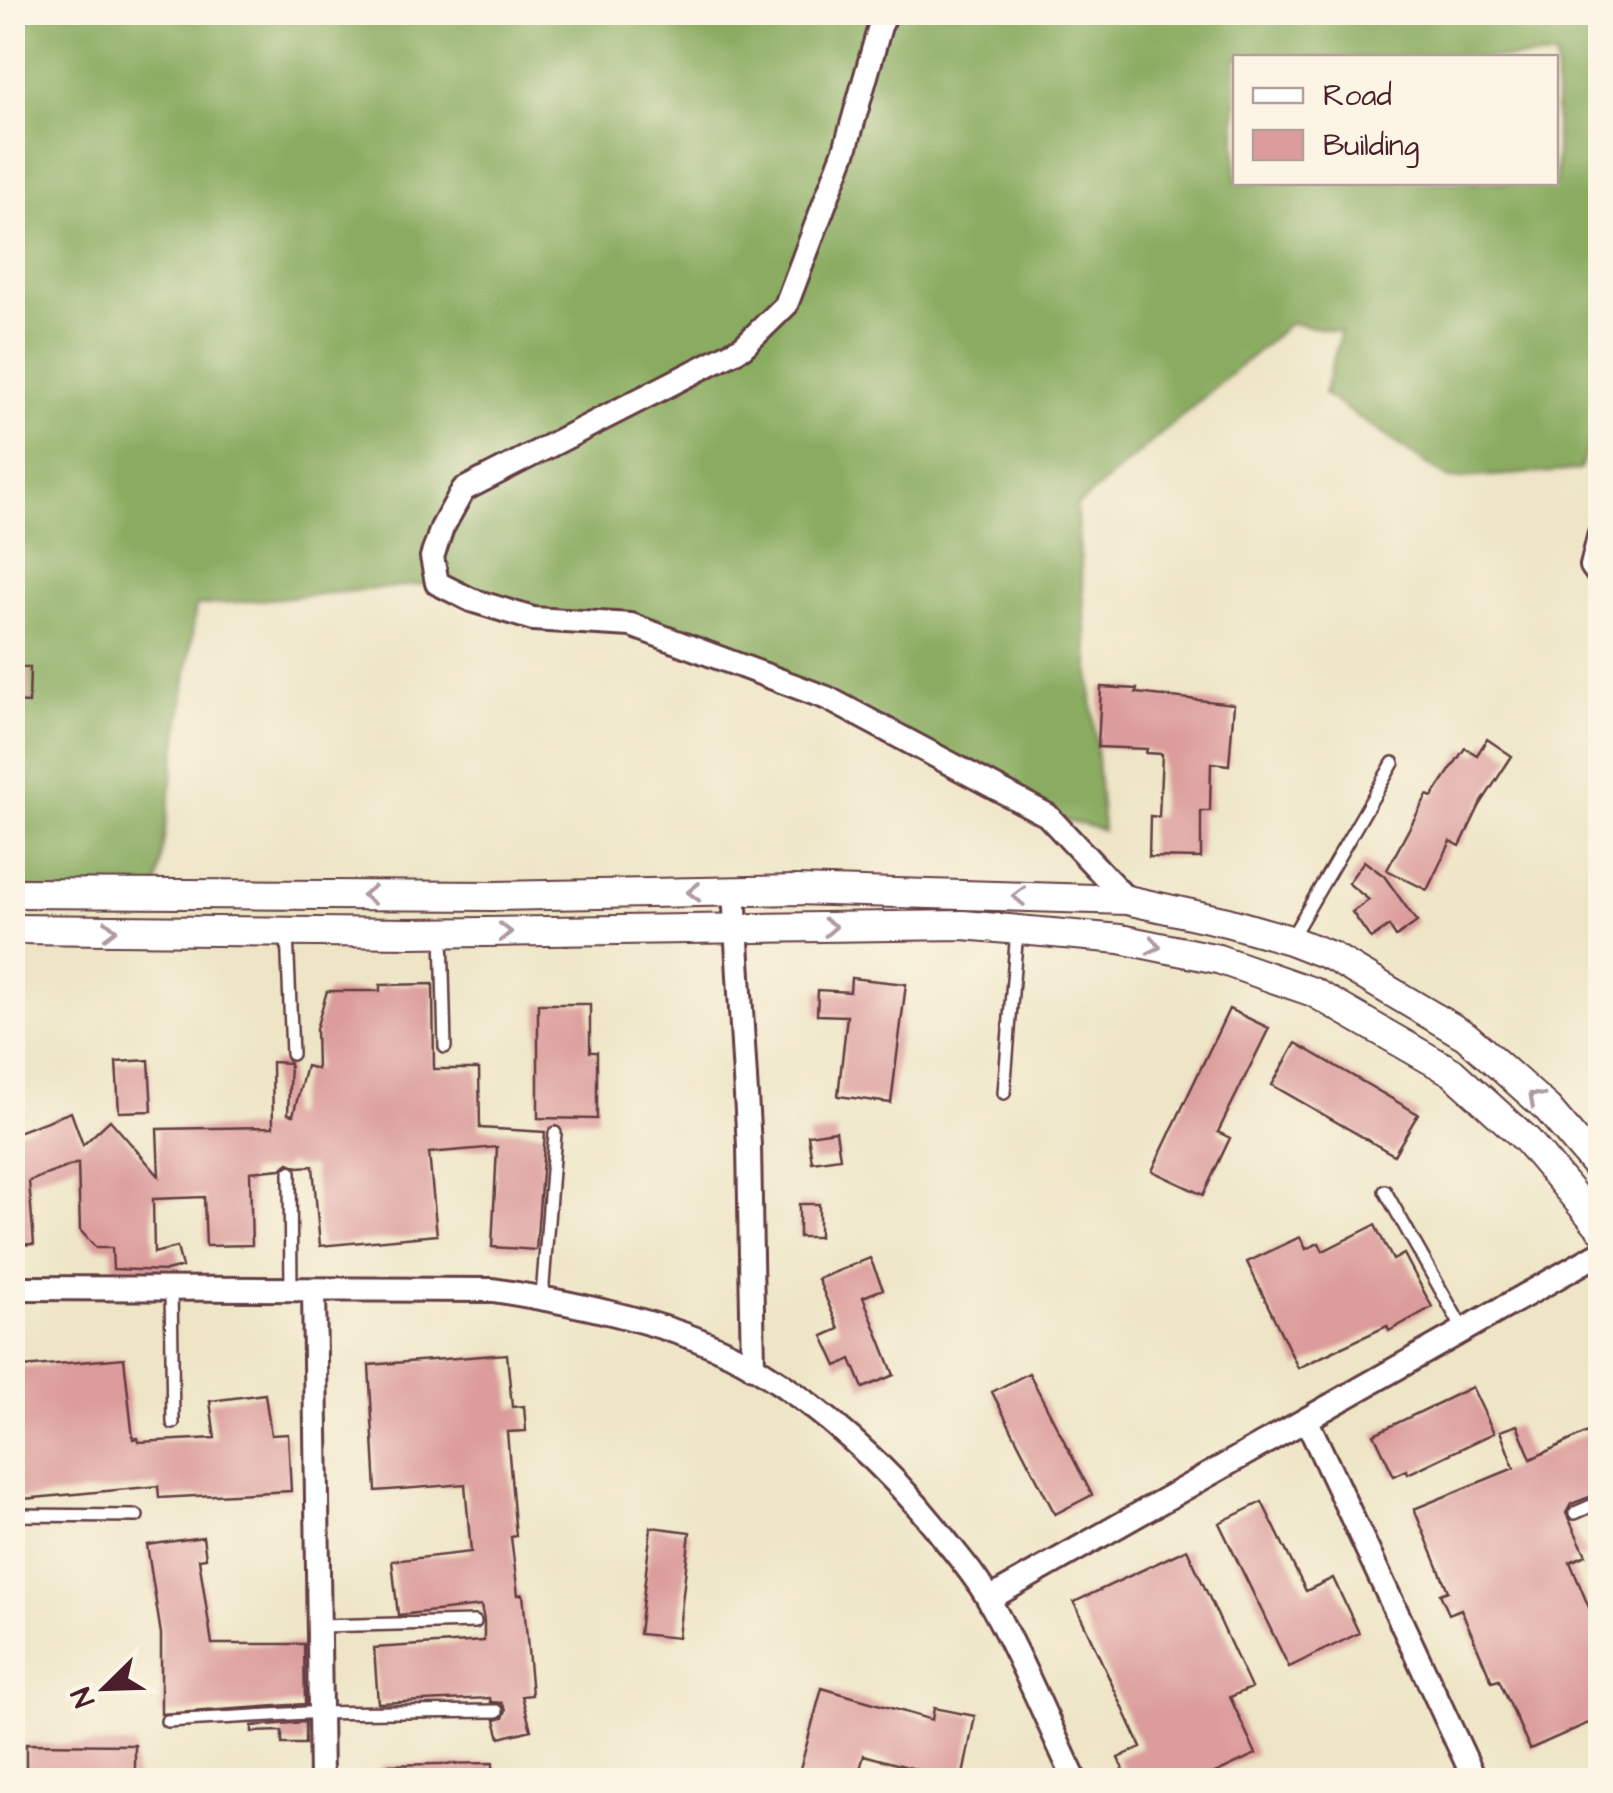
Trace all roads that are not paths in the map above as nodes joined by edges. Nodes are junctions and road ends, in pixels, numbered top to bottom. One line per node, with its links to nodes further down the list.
1 (888, 12): 7 (street)
2 (1600, 533): 3 (street)
3 (1600, 577)
4 (1393, 763): 13 (lane)
5 (734, 892): 6 (street, one-way to 6); 7 (street, one-way to 5); 9 (street)
6 (12, 894)
7 (1128, 900): 13 (street)
8 (12, 929): 11 (street, one-way to 11)
9 (736, 929): 10 (street, one-way to 10); 12 (street, one-way to 9); 28 (street)
10 (1017, 930): 16 (lane); 21 (street, one-way to 21)
11 (287, 932): 12 (street); 15 (lane)
12 (442, 932): 14 (lane)
13 (1290, 940): 18 (street, one-way to 13)
14 (445, 1048)
15 (292, 1054)
16 (1004, 1094)
17 (555, 1133): 26 (lane)
18 (1600, 1170)
19 (290, 1172): 25 (lane)
20 (1385, 1191): 27 (lane)
21 (1600, 1227)
22 (1600, 1254): 27 (street)
23 (12, 1288): 24 (street)
24 (171, 1290): 25 (street); 30 (lane)
25 (303, 1290): 26 (street); 37 (street)
26 (542, 1298): 28 (street)
27 (1464, 1331): 29 (street)
28 (754, 1366): 35 (street)
29 (1308, 1421): 35 (street); 43 (street)
30 (173, 1423)
31 (1600, 1502): 32 (lane)
32 (1575, 1513)
33 (12, 1515): 34 (lane)
34 (137, 1516)
35 (989, 1599): 42 (street)
36 (475, 1622): 37 (lane)
37 (319, 1626): 39 (street)
38 (497, 1710): 39 (lane)
39 (320, 1713): 40 (lane); 41 (street)
40 (167, 1721)
41 (321, 1780)
42 (1075, 1780)
43 (1475, 1780)

